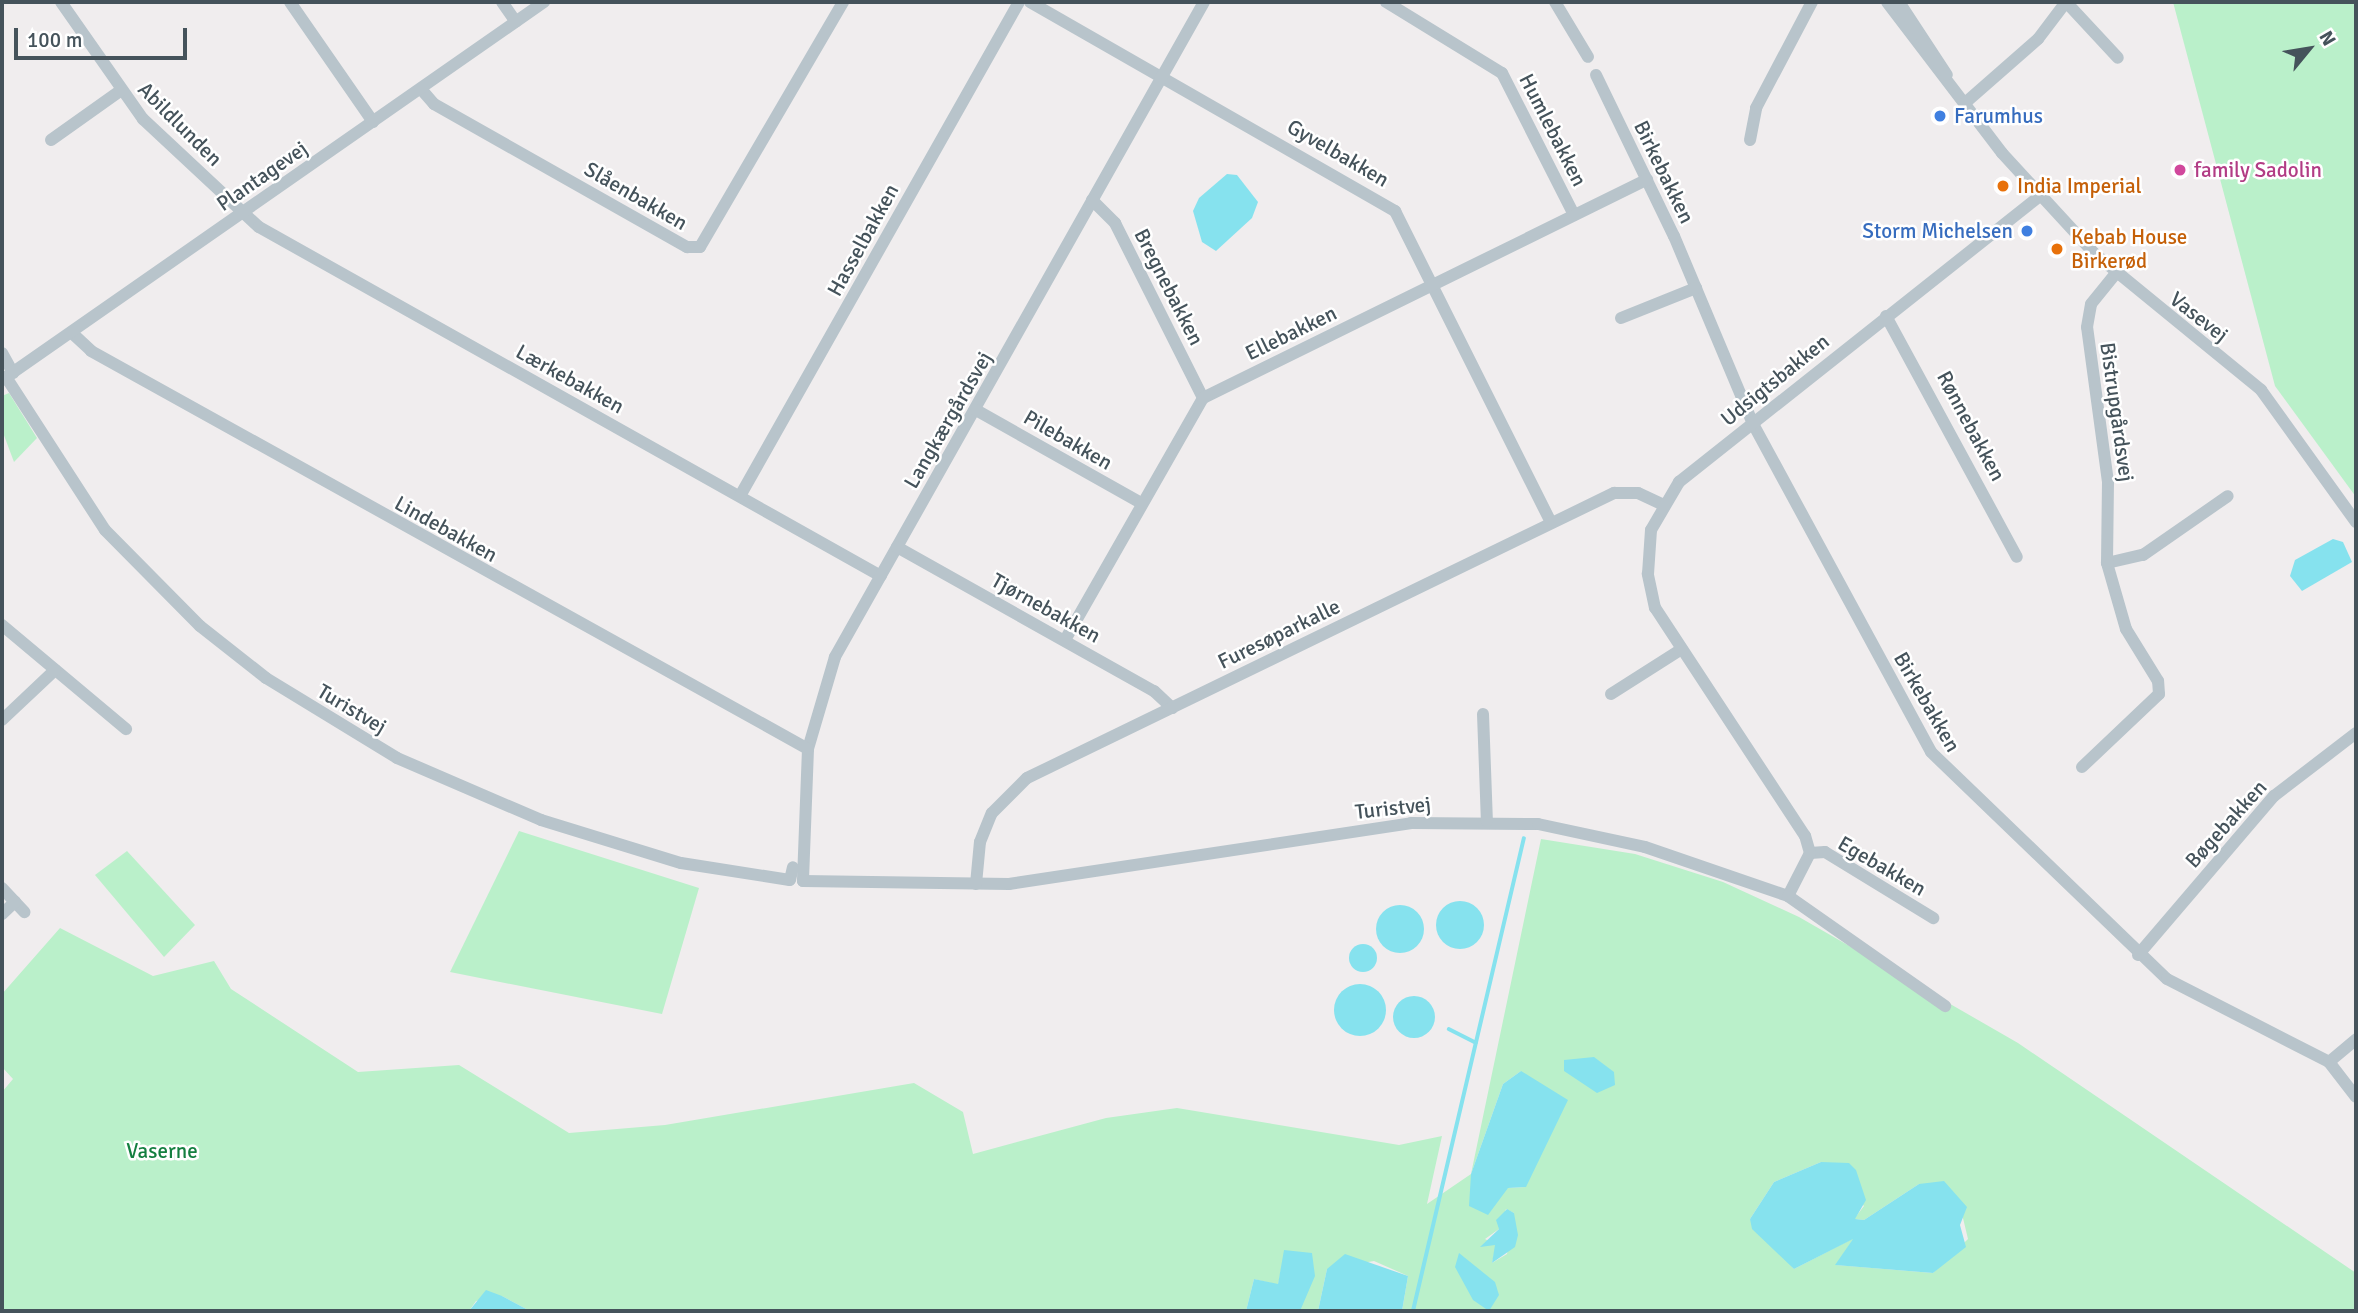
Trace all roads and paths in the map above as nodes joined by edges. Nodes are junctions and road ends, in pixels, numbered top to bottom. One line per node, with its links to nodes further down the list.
1 (61, 2): 22 (street, Abildlunden)
2 (290, 2): 24 (street)
3 (502, 2): 15 (street)
4 (544, 2): 15 (street, Plantagevej)
5 (843, 2): 21 (street, Slåenbakken)
6 (1019, 2): 43 (street, Hasselbakken)
7 (1030, 2): 19 (street, Gyvelbakken)
8 (1204, 2): 19 (street, Langkærgårdsvej)
9 (1386, 2): 31 (street, Humlebakken)
10 (1555, 2): 16 (street)
11 (1812, 2): 26 (street)
12 (1887, 2): 20 (street, Vasevej)
13 (1899, 2): 20 (street, Vasevej)
14 (2066, 2): 17 (street); 23 (street)
15 (516, 22): 21 (street, Plantagevej)
16 (1588, 57)
17 (2118, 58)
18 (1596, 75): 27 (street, Birkebakken)
19 (1163, 76): 29 (street, Langkærgårdsvej); 33 (street, Gyvelbakken)
20 (1953, 88): 23 (street, Vasevej)
21 (421, 89): 24 (street, Plantagevej)
22 (120, 91): 25 (street, Abildlunden); 30 (street, Abildlunden)
23 (1965, 103): 28 (street, Vasevej)
24 (373, 122): 30 (street, Plantagevej)
25 (51, 140)
26 (1750, 140)
27 (1647, 180): 31 (street, Ellebakken); 34 (street, Birkebakken)
28 (2041, 195): 32 (street, Vasevej); 35 (street, Udsigtsbakken)
29 (1092, 200): 40 (street, Bregnebakken); 41 (street, Langkærgårdsvej)
30 (245, 211): 37 (street, Plantagevej); 43 (street, Lærkebakken)
31 (1574, 215): 33 (street, Ellebakken)
32 (2115, 274): 48 (street, Vasevej); 51 (street, Bistrupgårdsvej)
33 (1434, 284): 40 (street, Ellebakken); 47 (street, Gyvelbakken)
34 (1696, 288): 36 (street); 42 (street, Birkebakken)
35 (1886, 316): 42 (street, Udsigtsbakken); 50 (street, Rønnebakken)
36 (1621, 318)
37 (72, 333): 39 (street, Plantagevej); 63 (street, Lindebakken)
38 (2, 353): 39 (street, Turistvej)
39 (7, 377): 67 (street, Turistvej)
40 (1202, 398): 45 (street)
41 (976, 410): 45 (street, Pilebakken); 49 (street, Langkærgårdsvej)
42 (1752, 422): 46 (street, Udsigtsbakken); 76 (street, Birkebakken)
43 (740, 496): 52 (street, Lærkebakken)
44 (2228, 496): 51 (street)
45 (1141, 503): 54 (street)
46 (1662, 504): 47 (street, Furesøparkalle); 55 (street, Udsigtsbakken)
47 (1551, 522): 58 (street, Furesøparkalle)
48 (2356, 522)
49 (897, 547): 52 (street, Langkærgårdsvej); 54 (street, Tjørnebakken)
50 (2017, 556)
51 (2107, 564): 64 (street, Bistrupgårdsvej)
52 (881, 576): 63 (street, Langkærgårdsvej)
53 (2, 625): 56 (street)
54 (1065, 640): 58 (street, Tjørnebakken)
55 (1680, 650): 57 (street); 66 (street, Udsigtsbakken)
56 (55, 670): 60 (street); 61 (street)
57 (1611, 694)
58 (1171, 708): 69 (street, Furesøparkalle)
59 (1483, 714): 65 (street)
60 (2, 720)
61 (125, 729)
62 (2356, 733): 76 (street, Bøgebakken)
63 (808, 749): 68 (street, Langkærgårdsvej)
64 (2082, 767)
65 (1487, 821): 69 (street, Turistvej); 71 (street, Turistvej)
66 (1810, 853): 71 (street); 75 (street, Egebakken)
67 (793, 867)
68 (803, 881): 69 (street, Turistvej)
69 (976, 884)
70 (2, 888): 72 (street)
71 (1788, 896): 77 (street, Turistvej)
72 (15, 902): 73 (street); 74 (street)
73 (24, 912)
74 (2, 914)
75 (1933, 918)
76 (2138, 955): 79 (street, Birkebakken)
77 (1945, 1006)
78 (2356, 1039): 79 (street)
79 (2329, 1062): 80 (street, Birkebakken)
80 (2356, 1097)

